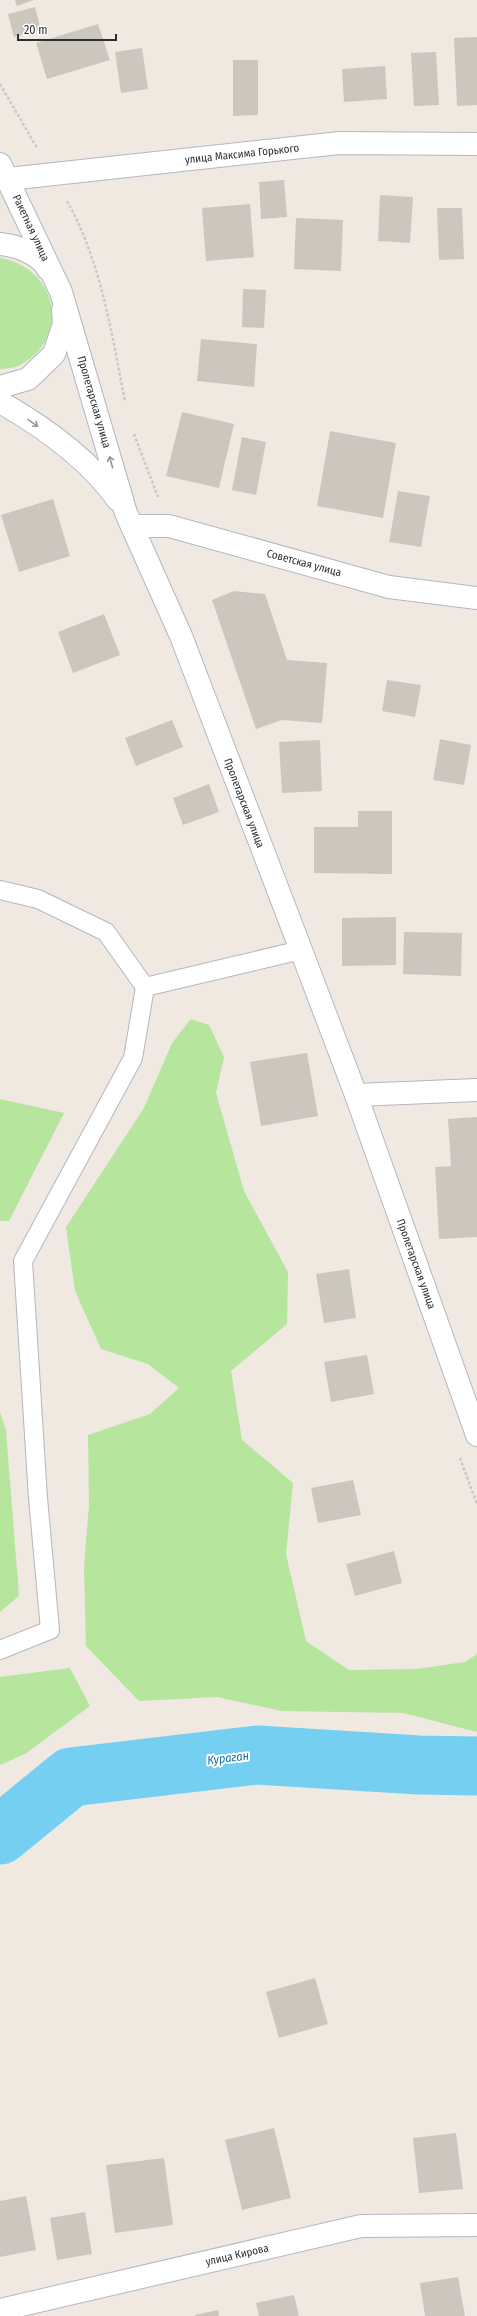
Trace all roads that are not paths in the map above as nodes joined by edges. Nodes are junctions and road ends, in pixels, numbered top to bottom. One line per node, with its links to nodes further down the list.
1 (477, 144): 2 (main road, улица Максима Горького)
2 (4, 172): 4 (main road, Ракетная улица)
3 (0, 244): 4 (main road)
4 (61, 292): 5 (main road); 7 (main road, Пролетарская улица, one-way to 4)
5 (0, 387)
6 (0, 402): 7 (main road, Пролетарская улица, one-way to 7)
7 (129, 519): 8 (main road, Советская улица); 10 (main road, Пролетарская улица)
8 (477, 598)
9 (0, 890): 11 (lane)
10 (301, 950): 11 (lane); 13 (main road, Пролетарская улица)
11 (145, 986): 15 (lane)
12 (477, 1090): 13 (main road)
13 (356, 1095): 14 (main road, Пролетарская улица)
14 (477, 1434)
15 (0, 1650)
16 (477, 2225): 17 (main road, улица Кирова)
17 (0, 2310)

